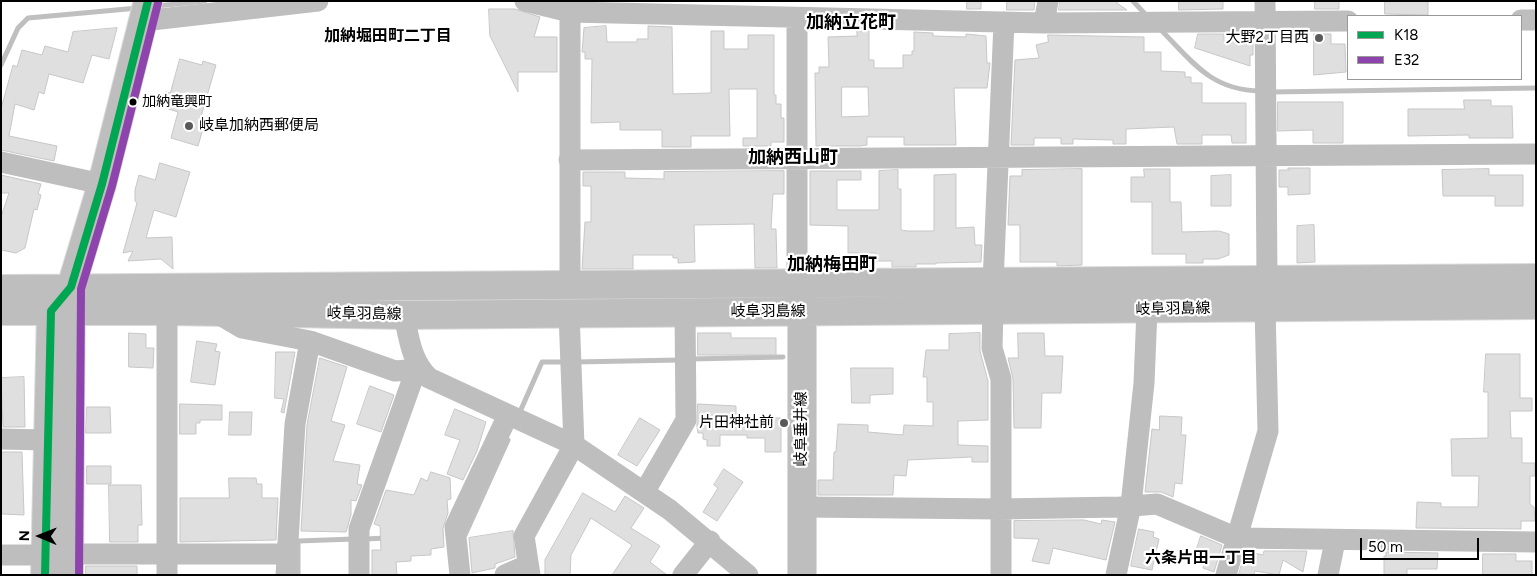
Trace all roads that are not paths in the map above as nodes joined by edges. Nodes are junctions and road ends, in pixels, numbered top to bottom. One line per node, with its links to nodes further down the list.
1 (318, 1): 5 (street)
2 (525, 1): 4 (street)
3 (1048, 1): 12 (street)
4 (572, 7): 7 (street); 16 (street)
5 (145, 11): 19 (main road)
6 (1265, 11): 10 (street); 12 (street); 14 (street)
7 (797, 18): 11 (street); 17 (street)
8 (1522, 20): 9 (street)
9 (1536, 20)
10 (1347, 21)
11 (1004, 22): 12 (street); 15 (street)
12 (1044, 23)
13 (1536, 154): 14 (street)
14 (1268, 155): 15 (street); 21 (street)
15 (998, 158): 17 (street); 25 (street)
16 (569, 160): 17 (street); 23 (street)
17 (797, 160): 22 (street)
18 (1, 162): 19 (street)
19 (102, 184): 26 (main road)
20 (1536, 278): 21 (main road, 岐阜羽島線)
21 (1268, 280): 25 (main road, 岐阜羽島線)
22 (797, 283): 23 (main road, 岐阜羽島線); 25 (main road, 岐阜羽島線); 34 (main road, 岐阜垂井線)
23 (570, 286): 26 (main road, 岐阜羽島線)
24 (1, 289): 26 (main road, 岐阜羽島線)
25 (993, 296): 29 (main road, 岐阜羽島線); 34 (main road, 岐阜羽島線); 46 (street)
26 (65, 303): 30 (main road, 岐阜羽島線); 31 (main road, 岐阜羽島線); 41 (main road); 54 (main road)
27 (1536, 306): 28 (main road, 岐阜羽島線)
28 (1265, 308): 29 (main road, 岐阜羽島線); 47 (street)
29 (1147, 310): 44 (street)
30 (1, 311)
31 (167, 311): 32 (main road, 岐阜羽島線); 53 (street)
32 (214, 311): 36 (main road, 岐阜羽島線); 37 (street)
33 (685, 312): 34 (main road, 岐阜羽島線); 35 (main road, 岐阜羽島線); 43 (street)
34 (802, 312): 45 (main road, 岐阜垂井線)
35 (569, 313): 36 (main road, 岐阜羽島線); 42 (street)
36 (404, 315): 38 (street)
37 (310, 342): 38 (street); 51 (street)
38 (419, 369): 39 (street); 57 (street)
39 (508, 415): 42 (street); 58 (street)
40 (1, 439): 41 (street)
41 (46, 440): 54 (main road)
42 (574, 445): 43 (street); 55 (street)
43 (645, 490): 48 (street)
44 (1132, 505): 46 (street); 47 (street); 64 (street)
45 (802, 507): 46 (street); 62 (main road, 岐阜垂井線)
46 (1000, 510): 63 (street)
47 (1237, 538): 49 (street); 65 (street)
48 (710, 541): 60 (street); 61 (street)
49 (1335, 541): 50 (street); 66 (street)
50 (1536, 542)
51 (286, 554): 53 (street); 56 (street)
52 (1, 556): 54 (street)
53 (167, 564): 54 (street)
54 (57, 565)
55 (529, 570): 59 (street)
56 (286, 575)
57 (359, 575)
58 (460, 575)
59 (505, 575)
60 (683, 575)
61 (748, 575)
62 (802, 575)
63 (1001, 575)
64 (1116, 575)
65 (1226, 575)
66 (1328, 575)

